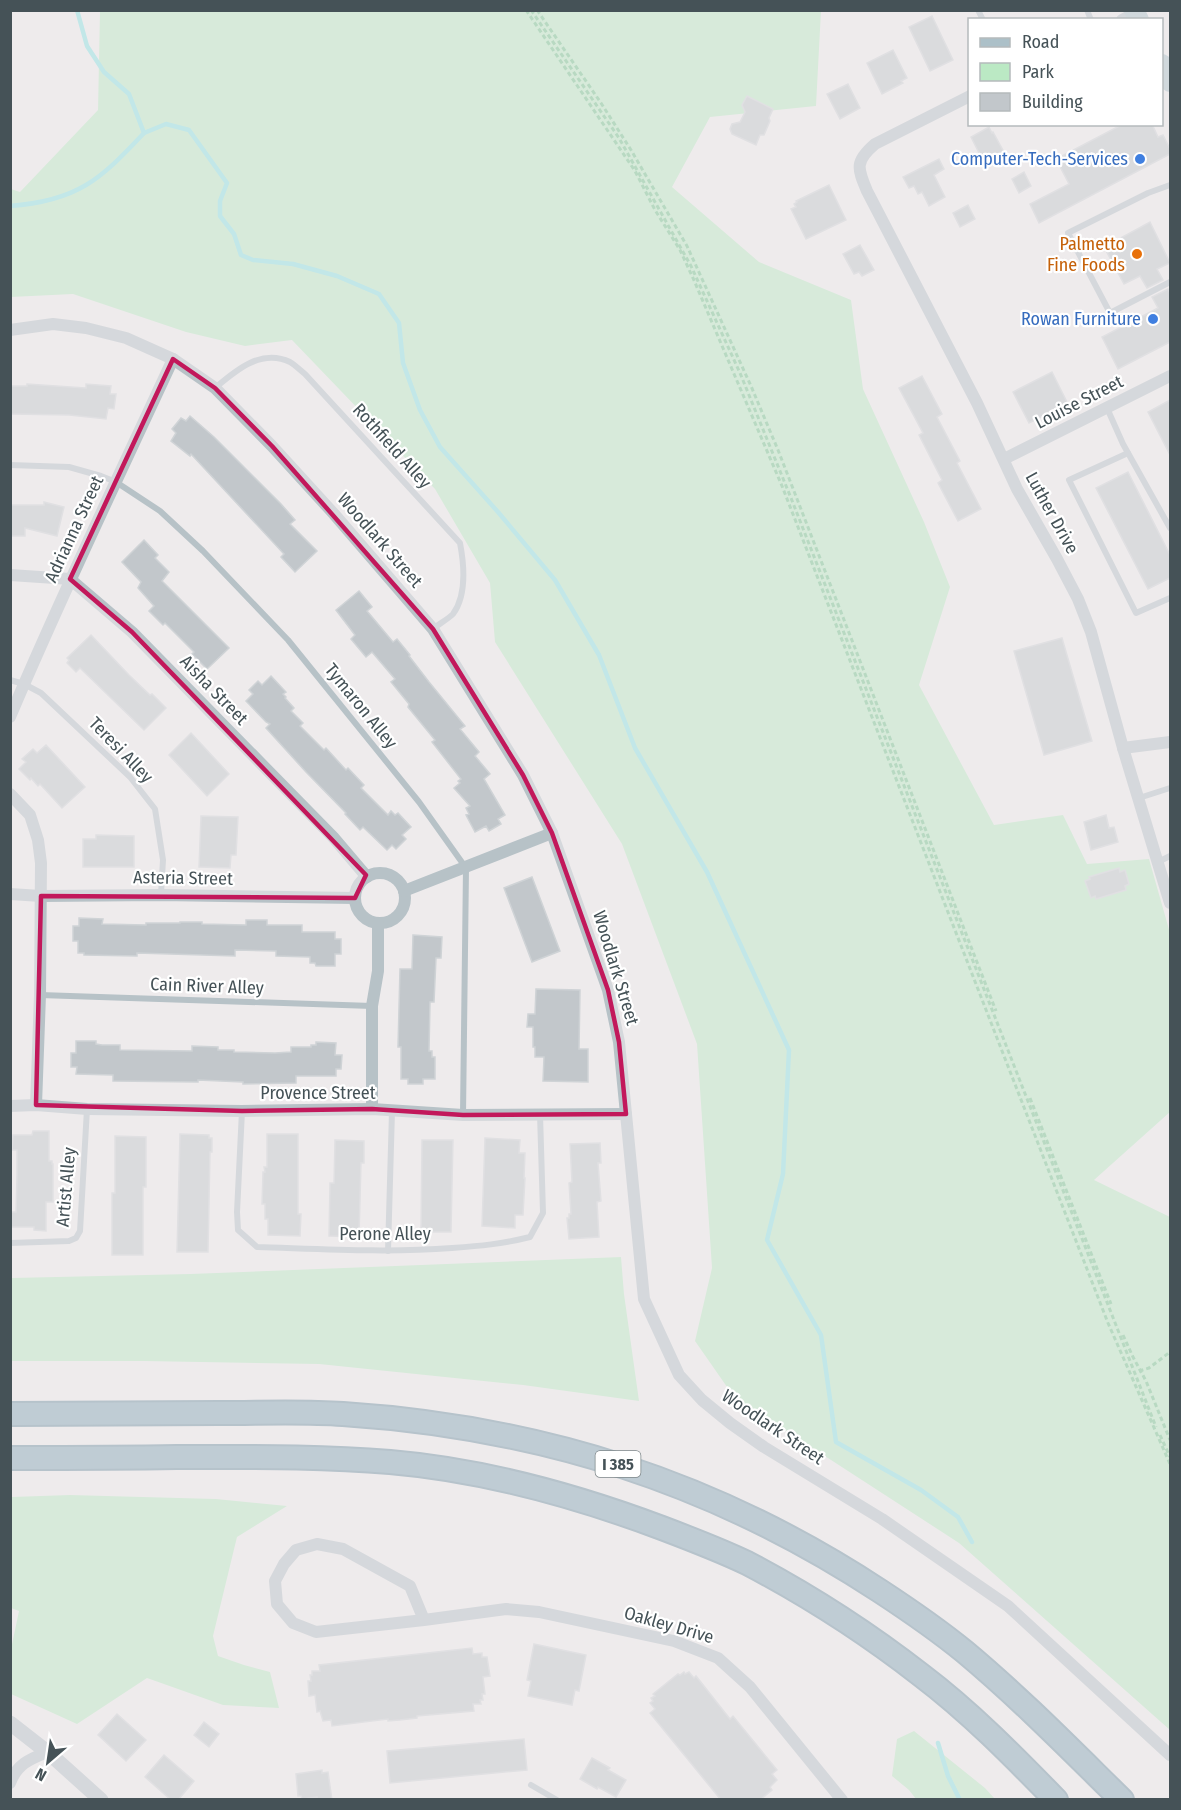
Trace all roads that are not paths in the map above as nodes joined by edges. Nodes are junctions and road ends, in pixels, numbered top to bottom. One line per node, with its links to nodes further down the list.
1 (1163, 68): 2 (main road)
2 (1170, 82)
3 (968, 97): 12 (street, Luther Drive)
4 (1170, 185): 5 (lane)
5 (1170, 282)
6 (10, 330): 7 (street, Woodlark Street)
7 (174, 359): 9 (street, Woodlark Street); 14 (street, Adrianna Street)
8 (1170, 376): 10 (street, Louise Street)
9 (215, 388): 19 (street, Woodlark Street); 19 (lane, Rothfield Alley)
10 (1107, 408): 11 (lane); 12 (street, Louise Street)
11 (1128, 453): 15 (lane); 18 (lane)
12 (1004, 459): 24 (street, Luther Drive)
13 (10, 465): 14 (lane, Tymaron Alley)
14 (116, 482): 17 (street, Adrianna Street); 31 (lane, Tymaron Alley)
15 (1170, 528)
16 (10, 575): 17 (street)
17 (70, 579): 21 (street, Adrianna Street); 32 (street, Aisha Street)
18 (1170, 598)
19 (433, 629): 28 (street, Woodlark Street)
20 (10, 680): 21 (lane, Teresi Alley)
21 (24, 684): 22 (street, Adrianna Street); 35 (lane, Teresi Alley)
22 (10, 717)
23 (1170, 742): 24 (street)
24 (1123, 748): 27 (street, Luther Drive)
25 (1170, 788): 27 (lane)
26 (10, 794): 36 (street)
27 (1138, 798): 30 (street, Luther Drive)
28 (552, 833): 31 (street); 49 (street, Woodlark Street)
29 (1170, 856): 30 (lane)
30 (1158, 862): 38 (street, Luther Drive)
31 (466, 868): 33 (street); 50 (lane)
32 (367, 877): 33 (street); 37 (street)
33 (404, 891): 39 (street)
34 (10, 894): 36 (street, Asteria Street)
35 (161, 895): 36 (street, Asteria Street); 37 (street, Asteria Street)
36 (41, 896): 40 (street)
37 (356, 898): 39 (street)
38 (1170, 903)
39 (378, 923): 41 (street)
40 (40, 995): 41 (lane, Cain River Alley); 42 (street)
41 (372, 1006): 45 (street)
42 (36, 1105): 43 (street, Provence Street); 44 (street, Provence Street)
43 (10, 1106)
44 (87, 1109): 46 (street, Provence Street); 51 (lane, Artist Alley)
45 (372, 1109): 46 (street, Provence Street); 47 (street, Provence Street)
46 (242, 1111): 52 (lane, Perone Alley)
47 (392, 1111): 50 (street, Provence Street); 52 (lane)
48 (540, 1114): 49 (street, Provence Street); 50 (street, Provence Street); 52 (lane, Perone Alley)
49 (626, 1114): 58 (street, Woodlark Street)
50 (463, 1115)
51 (10, 1243)
52 (388, 1251)
53 (10, 1414): 65 (highway, I 385)
54 (10, 1458): 64 (highway, I 385)
55 (424, 1620): 55 (street, Oakley Drive); 63 (street, Oakley Drive)
56 (10, 1724): 57 (street)
57 (47, 1752): 59 (street); 61 (street)
58 (1170, 1755)
59 (10, 1783)
60 (531, 1785): 62 (lane)
61 (101, 1800)
62 (557, 1800)
63 (842, 1800)
64 (1056, 1800)
65 (1122, 1800)

